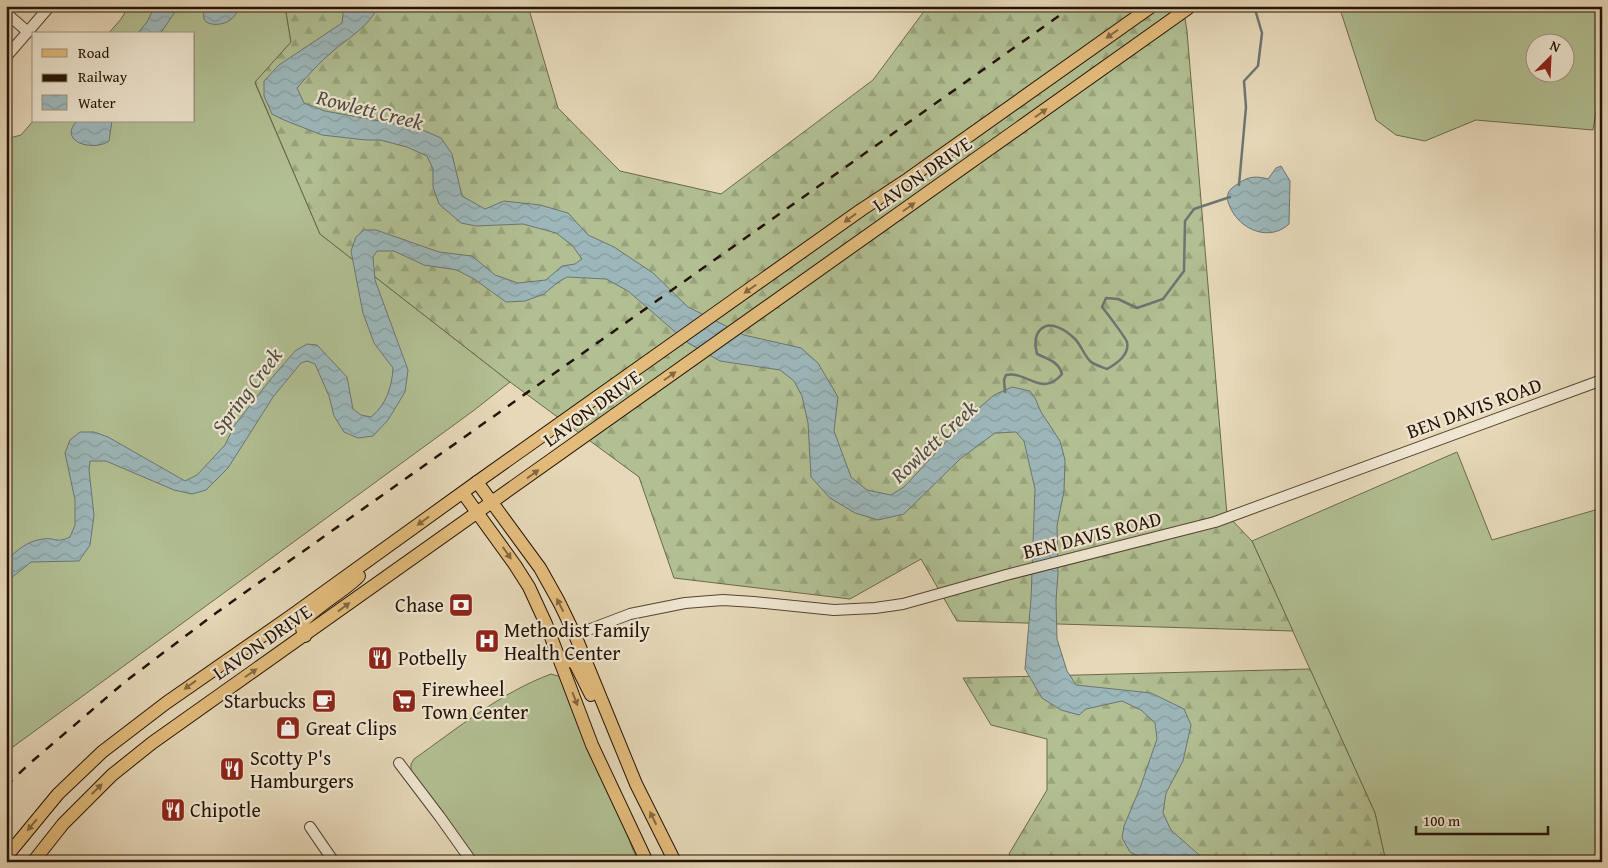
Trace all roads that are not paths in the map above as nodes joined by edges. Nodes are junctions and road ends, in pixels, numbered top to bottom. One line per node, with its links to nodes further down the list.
1 (50, 6): 5 (street)
2 (1152, 6): 8 (main road, LAVON DRIVE, one-way to 8)
3 (1191, 6): 10 (main road, LAVON DRIVE, one-way to 3)
4 (6, 13): 5 (street)
5 (28, 32): 6 (street)
6 (6, 57)
7 (1602, 380): 13 (street, BEN DAVIS ROAD)
8 (477, 482): 9 (main road, LAVON DRIVE); 10 (main road)
9 (462, 493): 11 (main road); 12 (main road, LAVON DRIVE, one-way to 12)
10 (494, 503): 11 (main road, LAVON DRIVE); 13 (main road, one-way to 10)
11 (478, 513): 14 (main road, LAVON DRIVE, one-way to 11); 15 (main road, one-way to 15)
12 (370, 560): 14 (main road); 19 (main road, LAVON DRIVE, one-way to 19)
13 (575, 635): 17 (main road)
14 (305, 636): 20 (main road, LAVON DRIVE, one-way to 14)
15 (561, 662): 17 (main road); 23 (main road, one-way to 23)
16 (399, 764): 22 (street)
17 (636, 784): 24 (main road, one-way to 17)
18 (310, 827): 21 (street)
19 (6, 857)
20 (33, 862)
21 (334, 862)
22 (472, 862)
23 (647, 862)
24 (674, 862)

